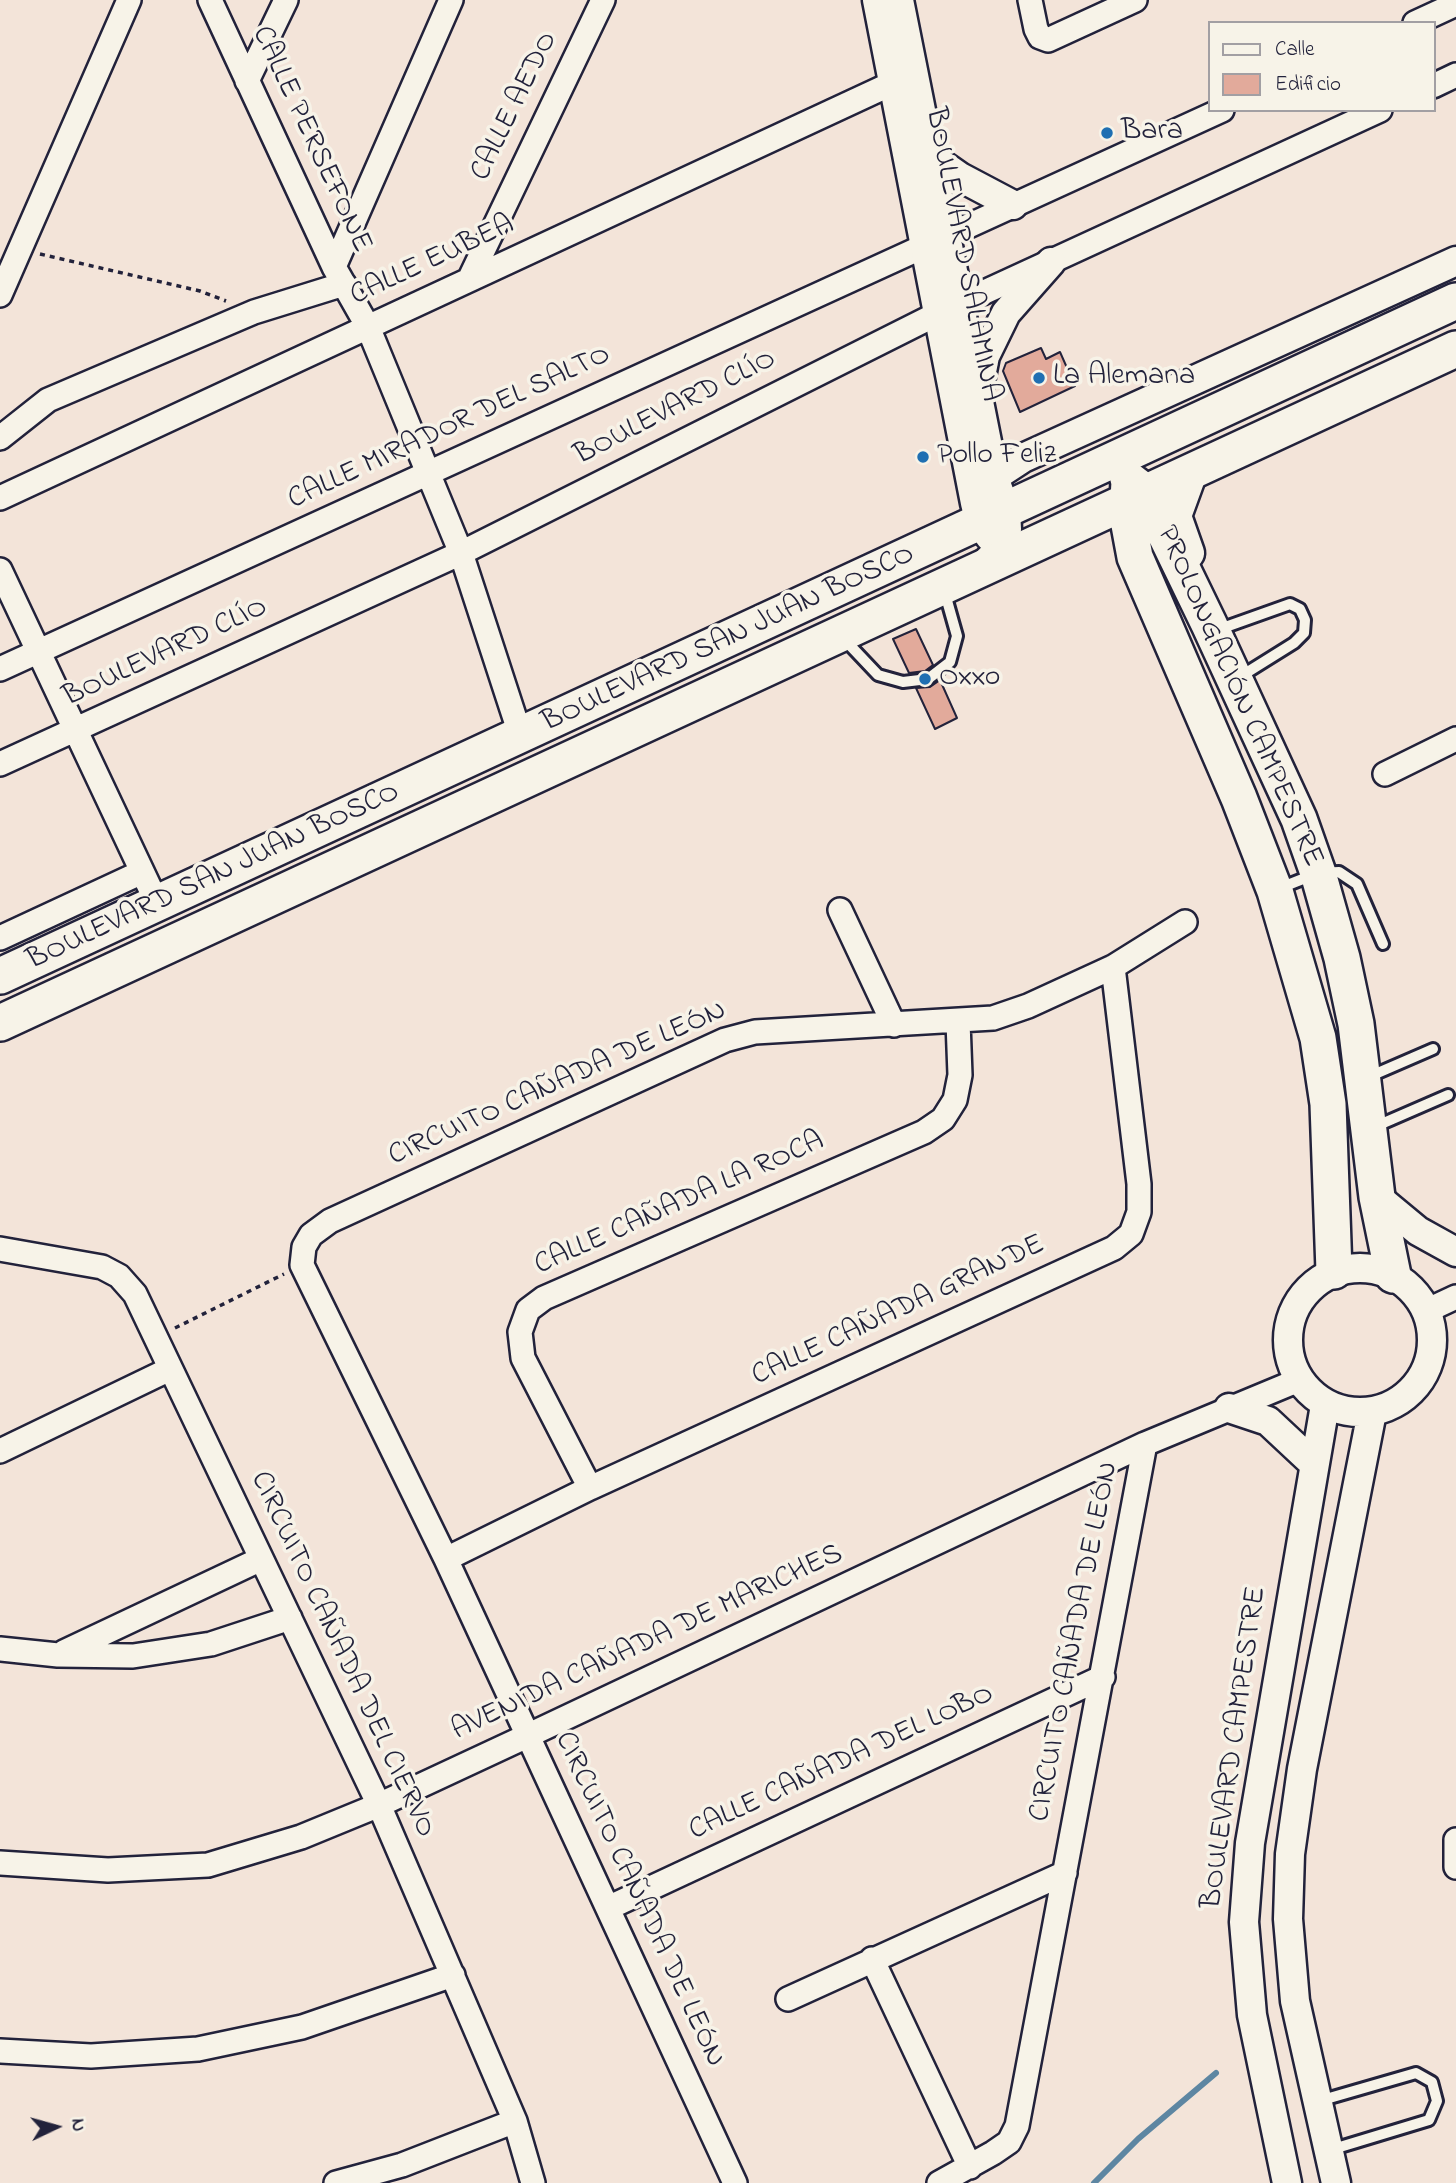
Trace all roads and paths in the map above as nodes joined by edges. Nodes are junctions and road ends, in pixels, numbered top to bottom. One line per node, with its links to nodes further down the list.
1 (129, 0): 21 (street)
2 (210, 0): 13 (street, CALLE PERSEFONE)
3 (286, 0): 13 (street)
4 (451, 0): 24 (street)
5 (603, 0): 25 (street, CALLE AEDO)
6 (877, 0): 14 (street, BOULEVARD SALAMINA)
7 (899, 0): 18 (street, BOULEVARD SALAMINA)
8 (1030, 0): 9 (street)
9 (1135, 0)
10 (1456, 4): 11 (street)
11 (1419, 21)
12 (1456, 75): 15 (street)
13 (247, 81): 24 (street, CALLE PERSEFONE)
14 (893, 83): 20 (street, BOULEVARD SALAMINA); 25 (street, CALLE EUBEA)
15 (1435, 85)
16 (1218, 112): 19 (street, CALLE MIRADOR DEL SALTO)
17 (1376, 112): 23 (street, BOULEVARD CLÍO)
18 (930, 156): 19 (street); 20 (street, BOULEVARD SALAMINA)
19 (1013, 205): 20 (street, CALLE MIRADOR DEL SALTO)
20 (935, 239): 28 (street, BOULEVARD SALAMINA); 39 (street, CALLE MIRADOR DEL SALTO)
21 (10, 246): 26 (street); 29 (path)
22 (1456, 261): 40 (street)
23 (1051, 262): 28 (street, BOULEVARD CLÍO); 32 (street)
24 (339, 275): 29 (street); 30 (street, CALLE PERSEFONE)
25 (469, 280): 30 (street, CALLE EUBEA)
26 (0, 295)
27 (1456, 301): 33 (main road, BOULEVARD SAN JUAN BOSCO)
28 (949, 309): 32 (street, BOULEVARD SALAMINA); 43 (street, BOULEVARD SALAMINA); 44 (street, BOULEVARD CLÍO)
29 (254, 312): 34 (street)
30 (368, 327): 39 (street, CALLE PERSEFONE); 42 (street, CALLE EUBEA)
31 (1456, 349): 36 (main road, BOULEVARD SAN JUAN BOSCO)
32 (978, 396): 40 (street, BOULEVARD SALAMINA)
33 (1212, 414): 35 (main road, BOULEVARD SAN JUAN BOSCO); 36 (main road)
34 (0, 438)
35 (1150, 443): 37 (main road, BOULEVARD SAN JUAN BOSCO); 41 (main road)
36 (1227, 455): 38 (main road, BOULEVARD SAN JUAN BOSCO)
37 (1087, 472): 41 (main road); 43 (main road, BOULEVARD SAN JUAN BOSCO)
38 (1191, 472): 41 (main road, BOULEVARD SAN JUAN BOSCO); 48 (main road)
39 (429, 474): 44 (street, CALLE PERSEFONE); 50 (street, CALLE MIRADOR DEL SALTO)
40 (994, 477): 43 (street, BOULEVARD SALAMINA)
41 (1134, 491): 43 (main road, BOULEVARD SAN JUAN BOSCO); 46 (main road, PROLONGACIÓN CAMPESTRE); 48 (main road, PROLONGACIÓN CAMPESTRE)
42 (0, 498)
43 (1007, 531): 46 (main road); 47 (main road, BOULEVARD SAN JUAN BOSCO); 54 (main road, BOULEVARD SAN JUAN BOSCO)
44 (461, 553): 53 (street, BOULEVARD CLÍO); 54 (street, CALLE PERSEFONE)
45 (0, 570): 50 (street)
46 (1145, 581): 60 (main road, PROLONGACIÓN CAMPESTRE)
47 (943, 586): 49 (main road, BOULEVARD SAN JUAN BOSCO); 49 (lane)
48 (1211, 628): 52 (main road, PROLONGACIÓN CAMPESTRE); 52 (lane)
49 (838, 634): 69 (main road, BOULEVARD SAN JUAN BOSCO)
50 (39, 651): 51 (street, CALLE MIRADOR DEL SALTO); 53 (street)
51 (0, 669)
52 (1236, 679): 59 (main road, PROLONGACIÓN CAMPESTRE)
53 (78, 730): 56 (street, BOULEVARD CLÍO); 58 (street)
54 (521, 737): 61 (main road, BOULEVARD SAN JUAN BOSCO)
55 (1456, 739): 57 (street)
56 (0, 764)
57 (1385, 774)
58 (142, 872): 61 (street); 64 (street)
59 (1318, 873): 60 (lane); 65 (lane); 72 (main road, PROLONGACIÓN CAMPESTRE)
60 (1275, 891): 79 (main road, PROLONGACIÓN CAMPESTRE)
61 (157, 903): 67 (main road, BOULEVARD SAN JUAN BOSCO)
62 (840, 910): 70 (street)
63 (1185, 922): 66 (street, CIRCUITO CAÑADA DE LEÓN)
64 (0, 937)
65 (1383, 944)
66 (1113, 967): 68 (street, CIRCUITO CAÑADA DE LEÓN); 92 (street, CALLE CAÑADA GRANDE)
67 (0, 976)
68 (958, 1022): 70 (street, CIRCUITO CAÑADA DE LEÓN); 92 (street, CALLE CAÑADA LA ROCA)
69 (0, 1023)
70 (894, 1025): 78 (street, CIRCUITO CAÑADA DE LEÓN)
71 (1433, 1049): 72 (lane)
72 (1364, 1079): 74 (main road, PROLONGACIÓN CAMPESTRE)
73 (1448, 1095): 74 (lane)
74 (1370, 1129): 75 (main road, PROLONGACIÓN CAMPESTRE)
75 (1377, 1197): 77 (street); 80 (main road, PROLONGACIÓN CAMPESTRE)
76 (0, 1249): 83 (street, CIRCUITO CAÑADA DEL CIERVO)
77 (1456, 1252)
78 (302, 1265): 83 (path); 94 (street, CIRCUITO CAÑADA DE LEÓN)
79 (1334, 1271): 80 (street); 85 (street)
80 (1394, 1275): 82 (street)
81 (1456, 1297): 82 (street)
82 (1426, 1311): 88 (street)
83 (155, 1338): 84 (street, CIRCUITO CAÑADA DEL CIERVO)
84 (170, 1369): 90 (street); 93 (street, CIRCUITO CAÑADA DEL CIERVO)
85 (1299, 1380): 86 (street); 87 (street, AVENIDA CAÑADA DE MARICHES)
86 (1325, 1405): 88 (street); 91 (street, BOULEVARD CAMPESTRE)
87 (1229, 1408): 89 (street, AVENIDA CAÑADA DE MARICHES); 91 (street)
88 (1372, 1412): 110 (street)
89 (1145, 1444): 98 (street, CIRCUITO CAÑADA DE LEÓN); 99 (street, AVENIDA CAÑADA DE MARICHES)
90 (0, 1451)
91 (1314, 1464): 118 (street, BOULEVARD CAMPESTRE)
92 (590, 1488): 94 (street, CALLE CAÑADA GRANDE)
93 (261, 1559): 95 (street, CIRCUITO CAÑADA DEL CIERVO); 97 (street)
94 (446, 1559): 99 (street, CIRCUITO CAÑADA DE LEÓN)
95 (290, 1618): 97 (street); 100 (street, CIRCUITO CAÑADA DEL CIERVO)
96 (0, 1649): 97 (street)
97 (58, 1655)
98 (1103, 1677): 104 (street, CIRCUITO CAÑADA DE LEÓN); 105 (street, CALLE CAÑADA DEL LOBO)
99 (527, 1736): 100 (street, AVENIDA CAÑADA DE MARICHES); 105 (street, CIRCUITO CAÑADA DE LEÓN)
100 (379, 1805): 102 (street, AVENIDA CAÑADA DE MARICHES); 107 (street, CIRCUITO CAÑADA DEL CIERVO)
101 (1456, 1840): 103 (street)
102 (0, 1863)
103 (1456, 1867)
104 (1065, 1873): 106 (street); 113 (street, CIRCUITO CAÑADA DE LEÓN)
105 (608, 1908): 116 (street, CIRCUITO CAÑADA DE LEÓN)
106 (872, 1959): 108 (street); 113 (street)
107 (453, 1975): 109 (street); 111 (street, CIRCUITO CAÑADA DEL CIERVO)
108 (788, 1999)
109 (0, 2051)
110 (1319, 2101): 112 (street); 112 (lane)
111 (515, 2121): 114 (street); 115 (street, CIRCUITO CAÑADA DEL CIERVO)
112 (1329, 2150): 119 (street)
113 (971, 2166): 117 (street, CIRCUITO CAÑADA DE LEÓN)
114 (336, 2183)
115 (533, 2183)
116 (735, 2183)
117 (939, 2183)
118 (1287, 2183)
119 (1336, 2183)

